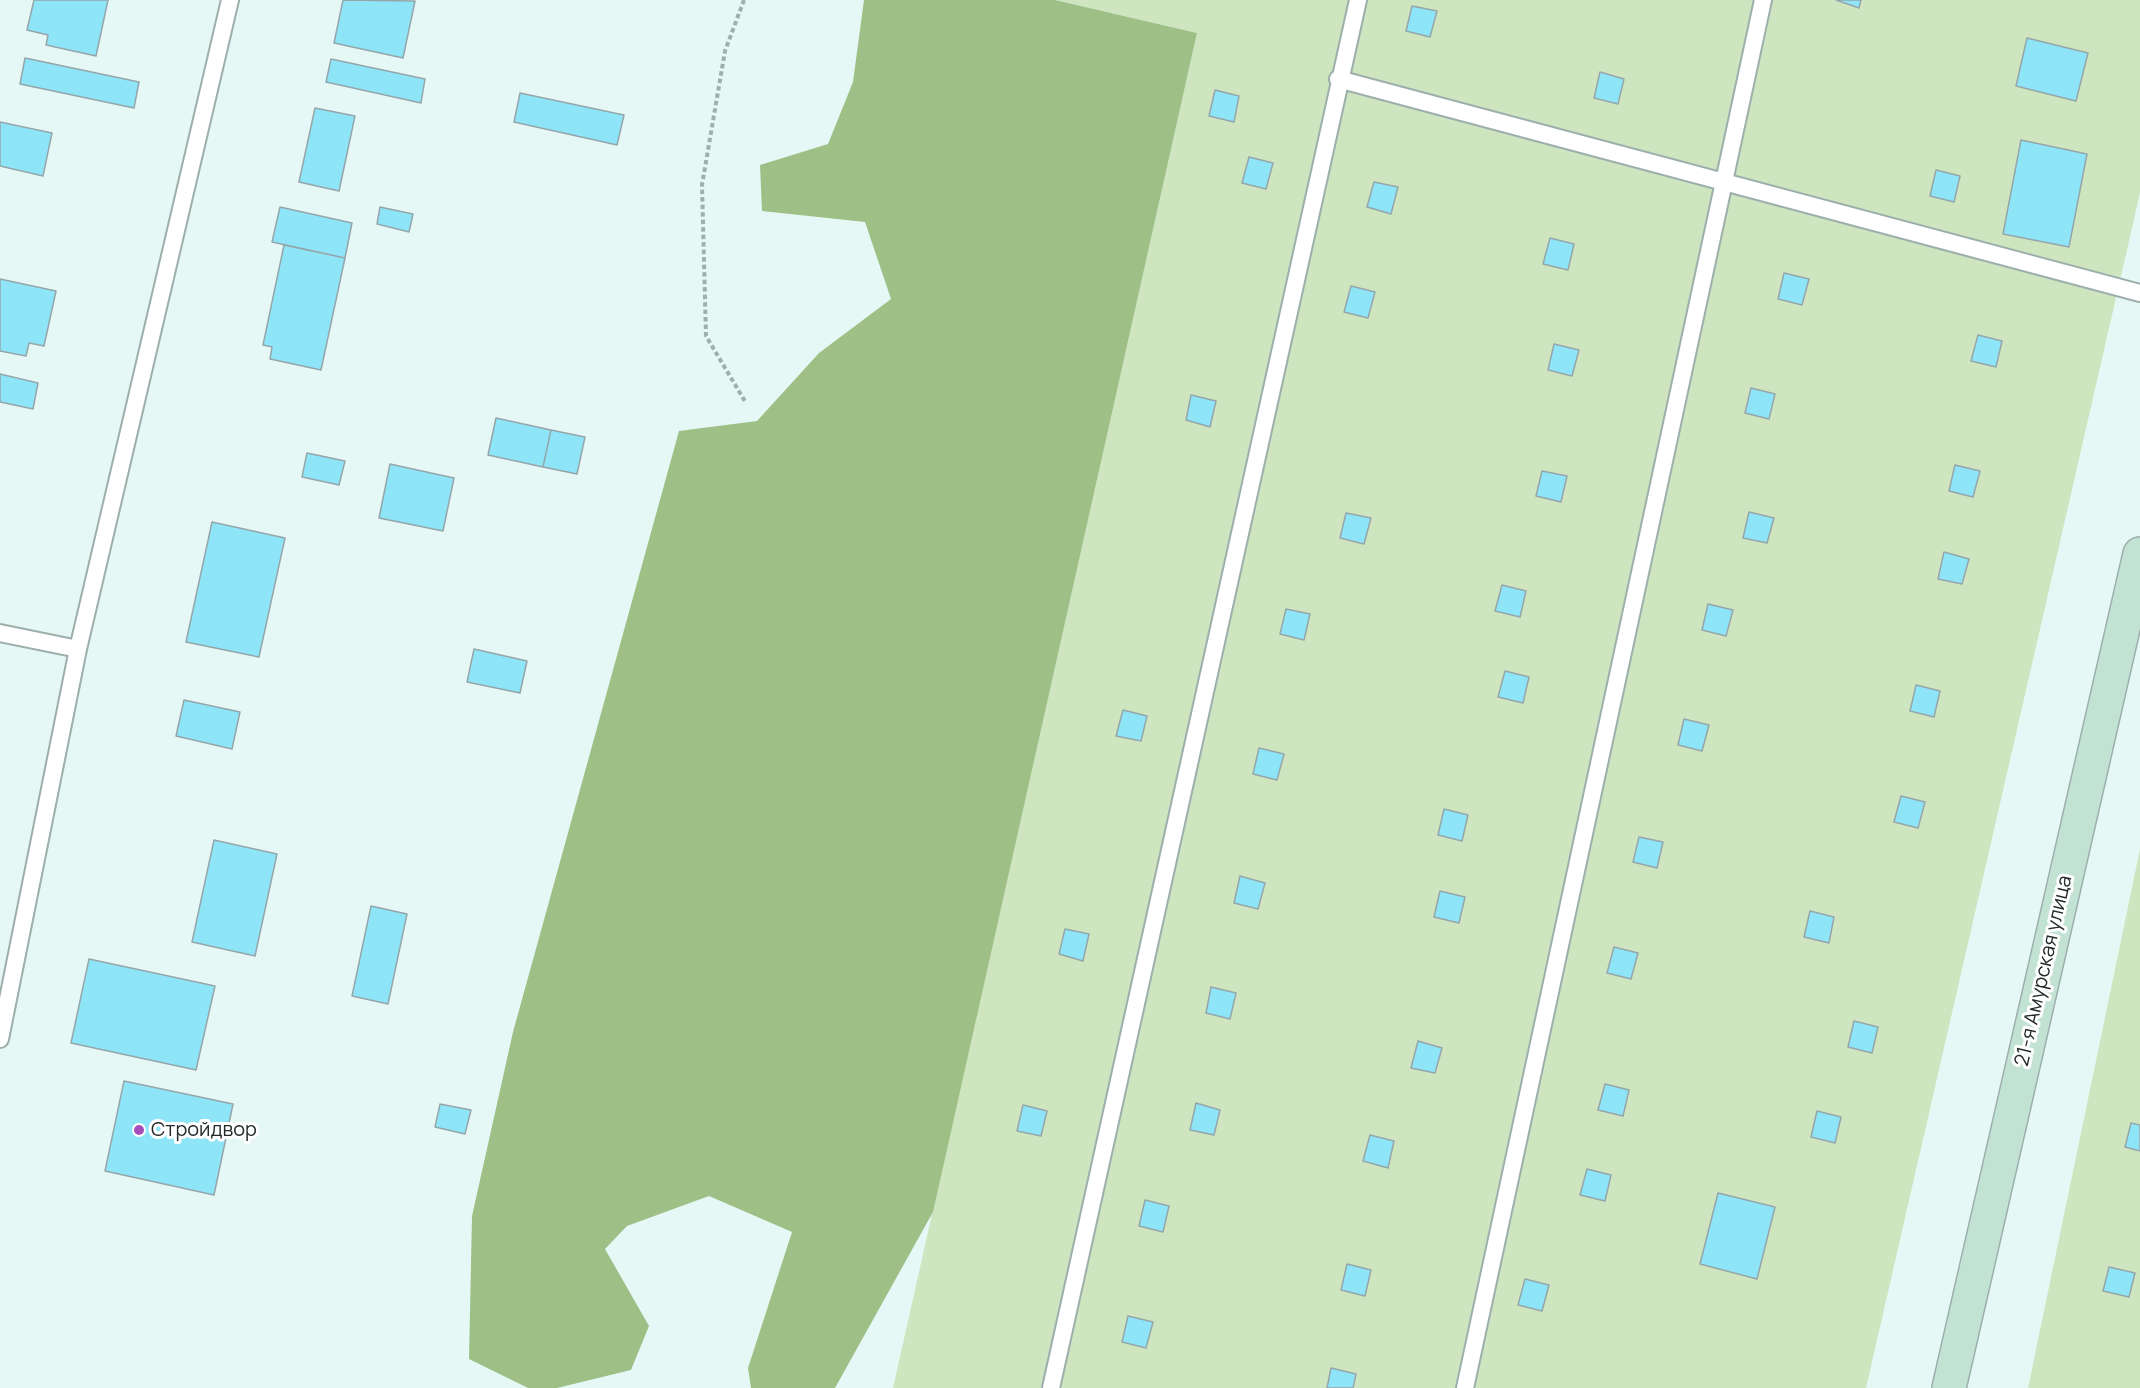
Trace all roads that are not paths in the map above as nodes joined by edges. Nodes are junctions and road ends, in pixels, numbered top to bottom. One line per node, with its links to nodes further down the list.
1 (230, 0): 9 (lane)
2 (1358, 0): 4 (lane)
3 (1763, 0): 5 (lane)
4 (1338, 79): 5 (lane); 11 (lane)
5 (1723, 182): 6 (lane); 12 (lane)
6 (2140, 293)
7 (2140, 554): 13 (main road, 21-я Амурская улица)
8 (0, 633): 9 (lane)
9 (78, 649): 10 (lane)
10 (0, 1039)
11 (1051, 1388)
12 (1465, 1388)
13 (1949, 1388)

